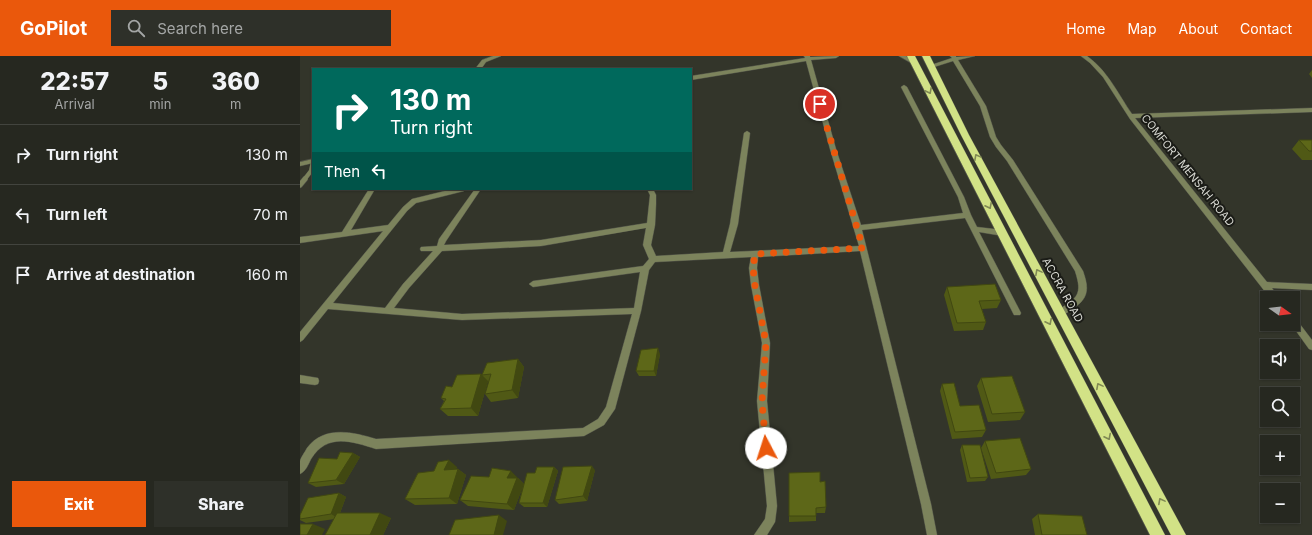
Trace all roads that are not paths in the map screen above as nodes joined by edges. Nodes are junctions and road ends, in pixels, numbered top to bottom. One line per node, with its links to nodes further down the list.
1 (498, 56): 10 (street)
2 (836, 56): 6 (street)
3 (902, 56): 8 (street)
4 (972, 56): 7 (street)
5 (1084, 56): 14 (street, COMFORT MENSAH ROAD)
6 (808, 57): 11 (street); 27 (street)
7 (954, 57): 9 (street); 46 (street)
8 (913, 60): 29 (highway, one-way to 29)
9 (929, 61): 46 (highway, ACCRA ROAD, one-way to 9)
10 (479, 68)
11 (692, 78)
12 (904, 87): 24 (street)
13 (1312, 110): 14 (street)
14 (1131, 116): 40 (street, COMFORT MENSAH ROAD)
15 (747, 133): 36 (street)
16 (312, 161): 17 (street)
17 (300, 164)
18 (312, 166): 19 (lane)
19 (300, 185)
20 (371, 190): 30 (street)
21 (458, 190): 26 (street)
22 (477, 190): 32 (street)
23 (650, 190): 25 (street)
24 (967, 215): 27 (street); 28 (street)
25 (651, 225): 32 (street); 37 (street)
26 (391, 227): 30 (street); 43 (street)
27 (858, 228): 33 (street)
28 (975, 229): 29 (street); 47 (street)
29 (1003, 233): 56 (highway, one-way to 56)
30 (344, 234): 31 (street)
31 (300, 240)
32 (440, 248): 34 (street); 44 (street)
33 (863, 248): 35 (street); 55 (street)
34 (424, 250)
35 (755, 254): 36 (street); 54 (street)
36 (726, 255): 37 (street)
37 (653, 259): 38 (street)
38 (645, 269): 39 (street); 45 (street)
39 (533, 284)
40 (1266, 285): 41 (street); 42 (street, COMFORT MENSAH ROAD)
41 (1312, 287)
42 (1271, 291)
43 (326, 306): 44 (street); 49 (street)
44 (388, 310): 45 (street)
45 (637, 311): 53 (street)
46 (1061, 312): 57 (highway, ACCRA ROAD, one-way to 46)
47 (1017, 313)
48 (1300, 330): 50 (street)
49 (300, 338)
50 (1312, 346)
51 (300, 379): 52 (street)
52 (315, 381)
53 (300, 469)
54 (759, 535)
55 (932, 535)
56 (1158, 535)
57 (1179, 535)

